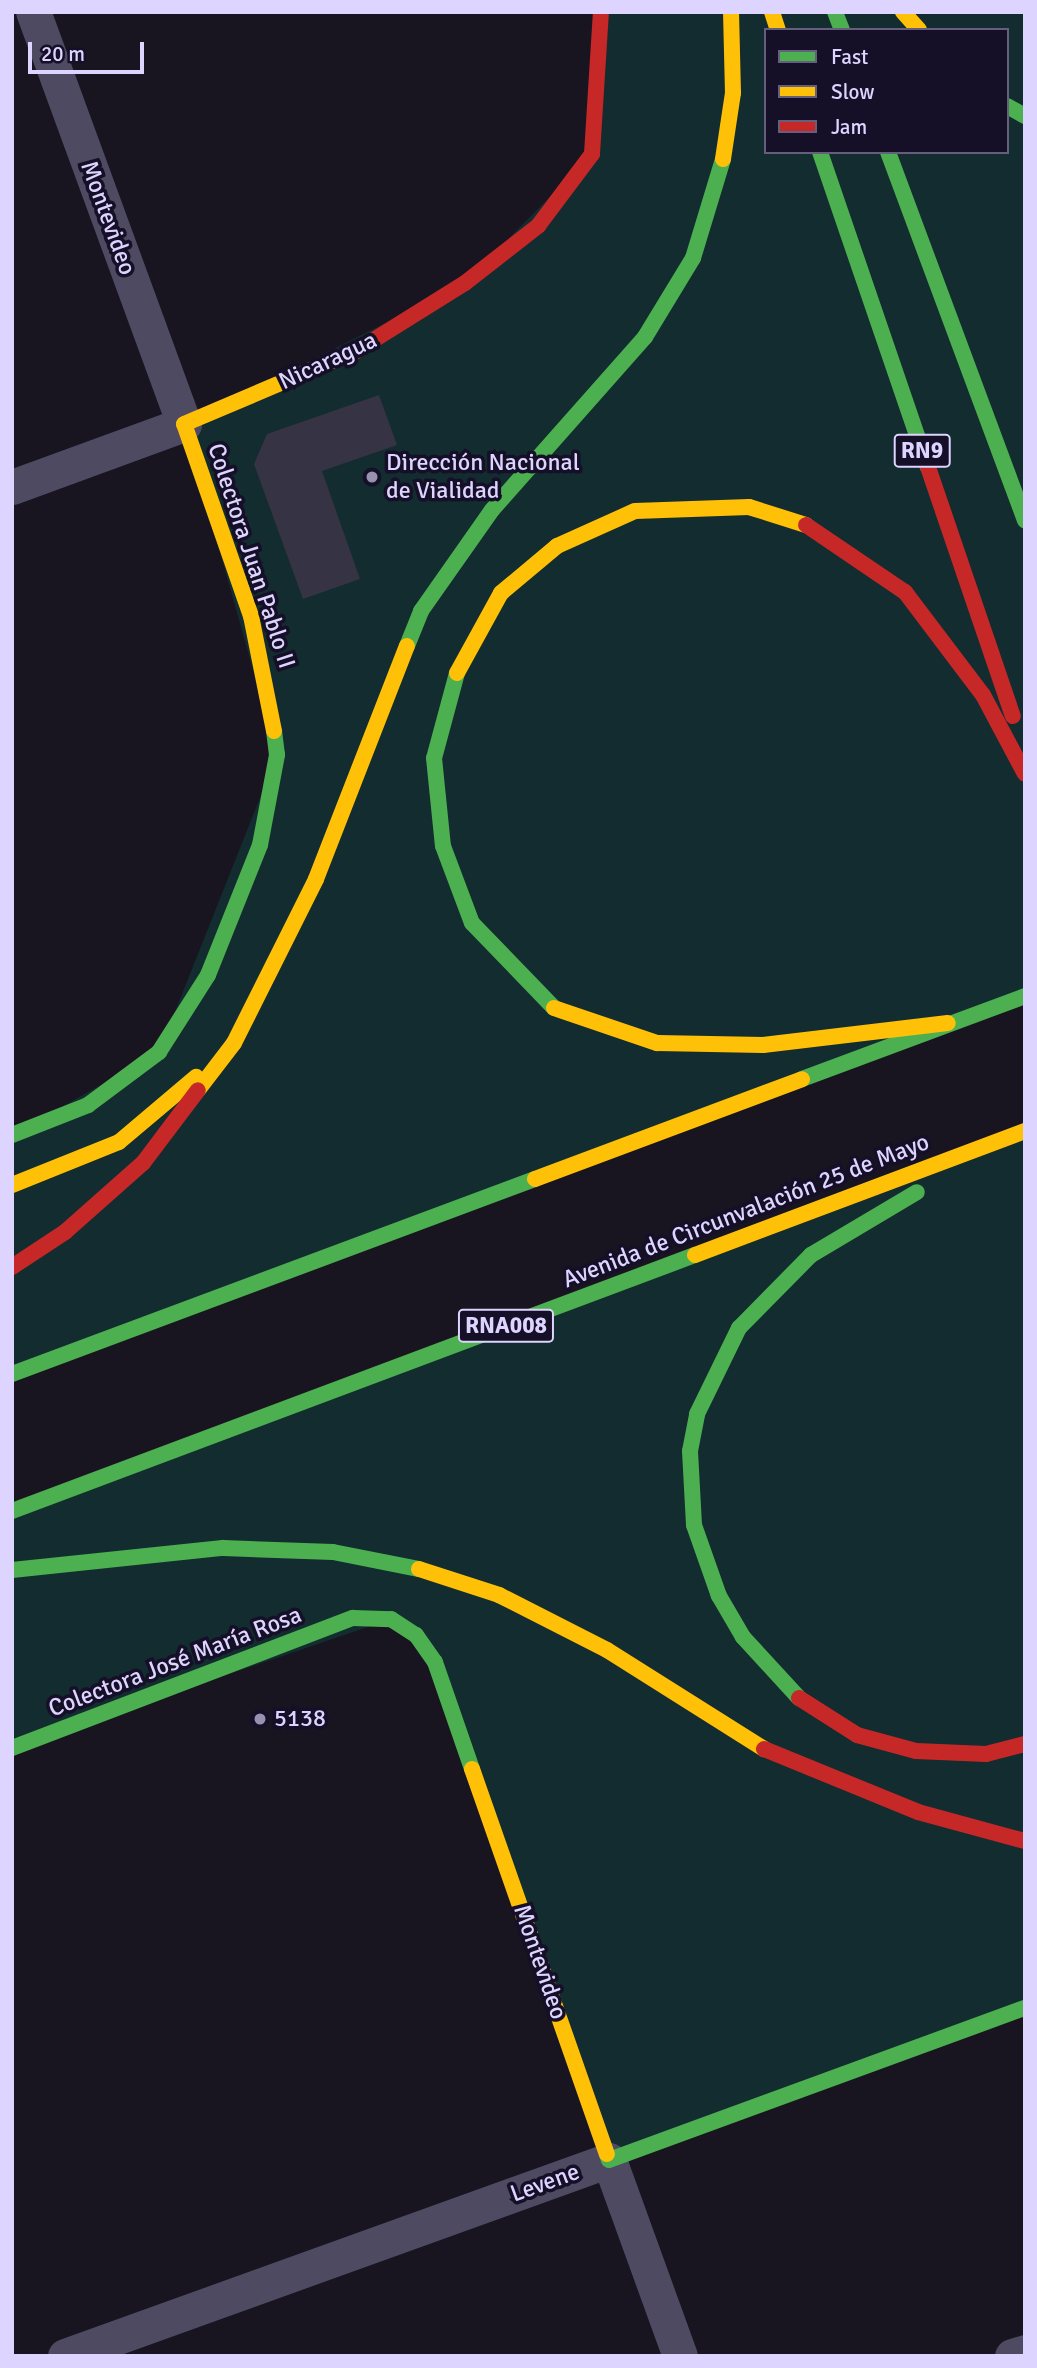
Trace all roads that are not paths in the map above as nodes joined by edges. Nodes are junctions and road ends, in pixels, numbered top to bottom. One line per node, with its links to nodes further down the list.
1 (33, 12): 10 (street, Montevideo)
2 (601, 12): 10 (main road, Nicaragua)
3 (731, 12): 17 (main road)
4 (903, 12): 5 (main road)
5 (917, 28)
6 (1009, 107): 7 (main road)
7 (1025, 116)
8 (821, 154): 13 (main road, RN9)
9 (889, 154): 12 (main road)
10 (184, 424): 11 (street, Nicaragua); 19 (main road, Colectora Juan Pablo II)
11 (12, 487)
12 (1025, 520)
13 (1025, 750)
14 (1025, 774): 16 (main road)
15 (1025, 996): 16 (main road)
16 (948, 1023): 23 (main road)
17 (234, 1043): 21 (main road); 22 (main road)
18 (1025, 1131): 20 (main road, Avenida de Circunvalación 25 de Mayo / RNA008)
19 (12, 1135)
20 (1000, 1140): 24 (main road, Avenida de Circunvalación 25 de Mayo / RNA008); 27 (main road)
21 (12, 1185)
22 (12, 1267)
23 (12, 1374)
24 (12, 1511)
25 (12, 1570): 29 (main road)
26 (354, 1618): 28 (main road, Colectora José María Rosa); 31 (main road, Montevideo)
27 (1025, 1744)
28 (12, 1748)
29 (1025, 1841)
30 (1025, 2008): 31 (main road, Levene)
31 (609, 2160): 33 (street, Levene); 34 (street, Montevideo)
32 (1025, 2351): 35 (street)
33 (65, 2356)
34 (680, 2356)
35 (1012, 2356)

